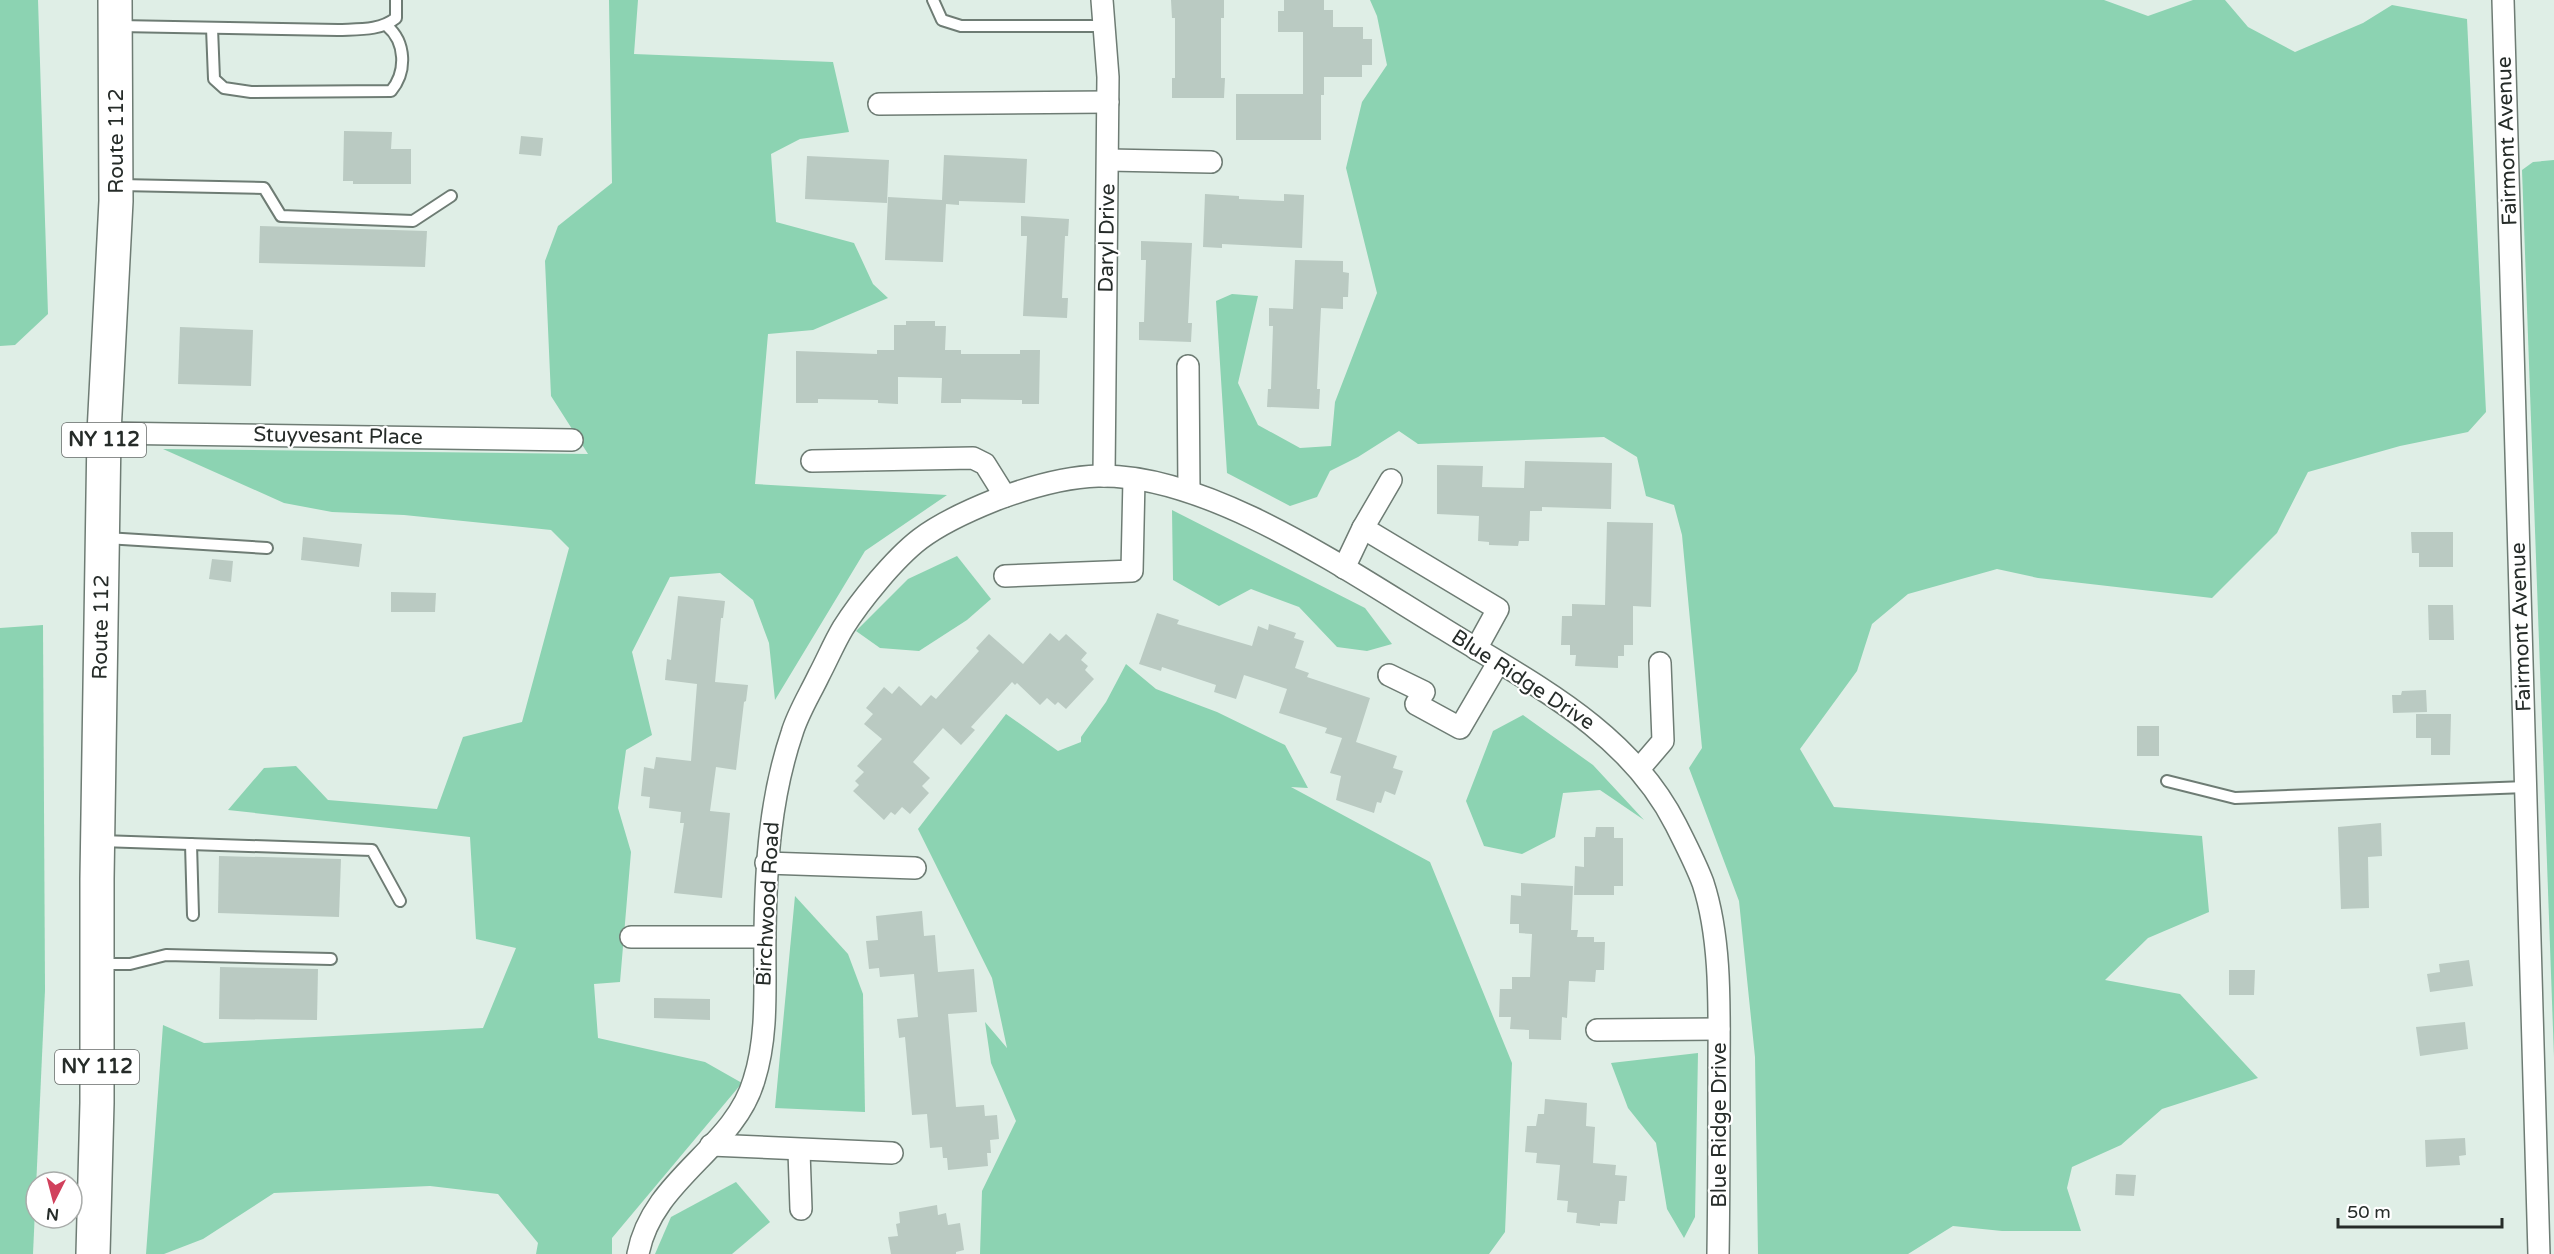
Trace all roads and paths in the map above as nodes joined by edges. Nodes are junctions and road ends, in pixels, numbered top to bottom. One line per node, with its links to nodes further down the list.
1 (396, 0): 6 (lane)
2 (933, 0): 7 (lane)
3 (1102, 0): 7 (street, Daryl Drive)
4 (2502, 0): 35 (street, Fairmont Avenue)
5 (116, 13): 8 (lane); 13 (main road, Route 112 / NY 112)
6 (387, 26): 8 (lane); 8 (lane)
7 (1104, 26): 9 (street, Daryl Drive)
8 (212, 28)
9 (1108, 102): 10 (street); 11 (street, Daryl Drive)
10 (879, 104)
11 (1108, 160): 12 (street); 19 (street, Daryl Drive)
12 (1211, 162)
13 (116, 185): 14 (lane); 16 (main road, Route 112 / NY 112)
14 (451, 196)
15 (1188, 366): 22 (street)
16 (104, 433): 17 (street, Stuyvesant Place); 25 (main road, Route 112 / NY 112)
17 (572, 440)
18 (812, 461): 23 (street)
19 (1104, 476): 20 (street, Blue Ridge Drive); 23 (street, Birchwood Road)
20 (1134, 479): 22 (street, Blue Ridge Drive); 28 (street)
21 (1391, 480): 24 (street)
22 (1189, 491): 27 (street, Blue Ridge Drive)
23 (1005, 496): 38 (street, Birchwood Road)
24 (1363, 528): 27 (street); 29 (street)
25 (102, 538): 26 (lane); 36 (main road, Route 112 / NY 112)
26 (267, 548)
27 (1344, 568): 29 (street, Blue Ridge Drive)
28 (1005, 576)
29 (1476, 650): 30 (street, Blue Ridge Drive)
30 (1498, 663): 32 (street); 33 (street, Blue Ridge Drive)
31 (1660, 663): 33 (street)
32 (1389, 675)
33 (1639, 769): 46 (street, Blue Ridge Drive)
34 (2167, 782): 35 (lane)
35 (2526, 788): 55 (street, Fairmont Avenue)
36 (98, 841): 37 (lane); 45 (main road, Route 112 / NY 112)
37 (191, 844): 40 (lane); 41 (lane)
38 (766, 863): 39 (street); 43 (street, Birchwood Road)
39 (915, 868)
40 (400, 901)
41 (193, 915)
42 (632, 937): 43 (street)
43 (765, 937): 48 (street, Birchwood Road)
44 (331, 958): 45 (lane)
45 (97, 964): 52 (main road, Route 112 / NY 112)
46 (1719, 1029): 47 (street); 54 (street, Blue Ridge Drive)
47 (1597, 1030)
48 (711, 1145): 49 (street); 53 (street, Birchwood Road)
49 (799, 1150): 50 (street); 51 (street)
50 (891, 1153)
51 (801, 1209)
52 (93, 1254)
53 (638, 1254)
54 (1718, 1254)
55 (2540, 1254)

